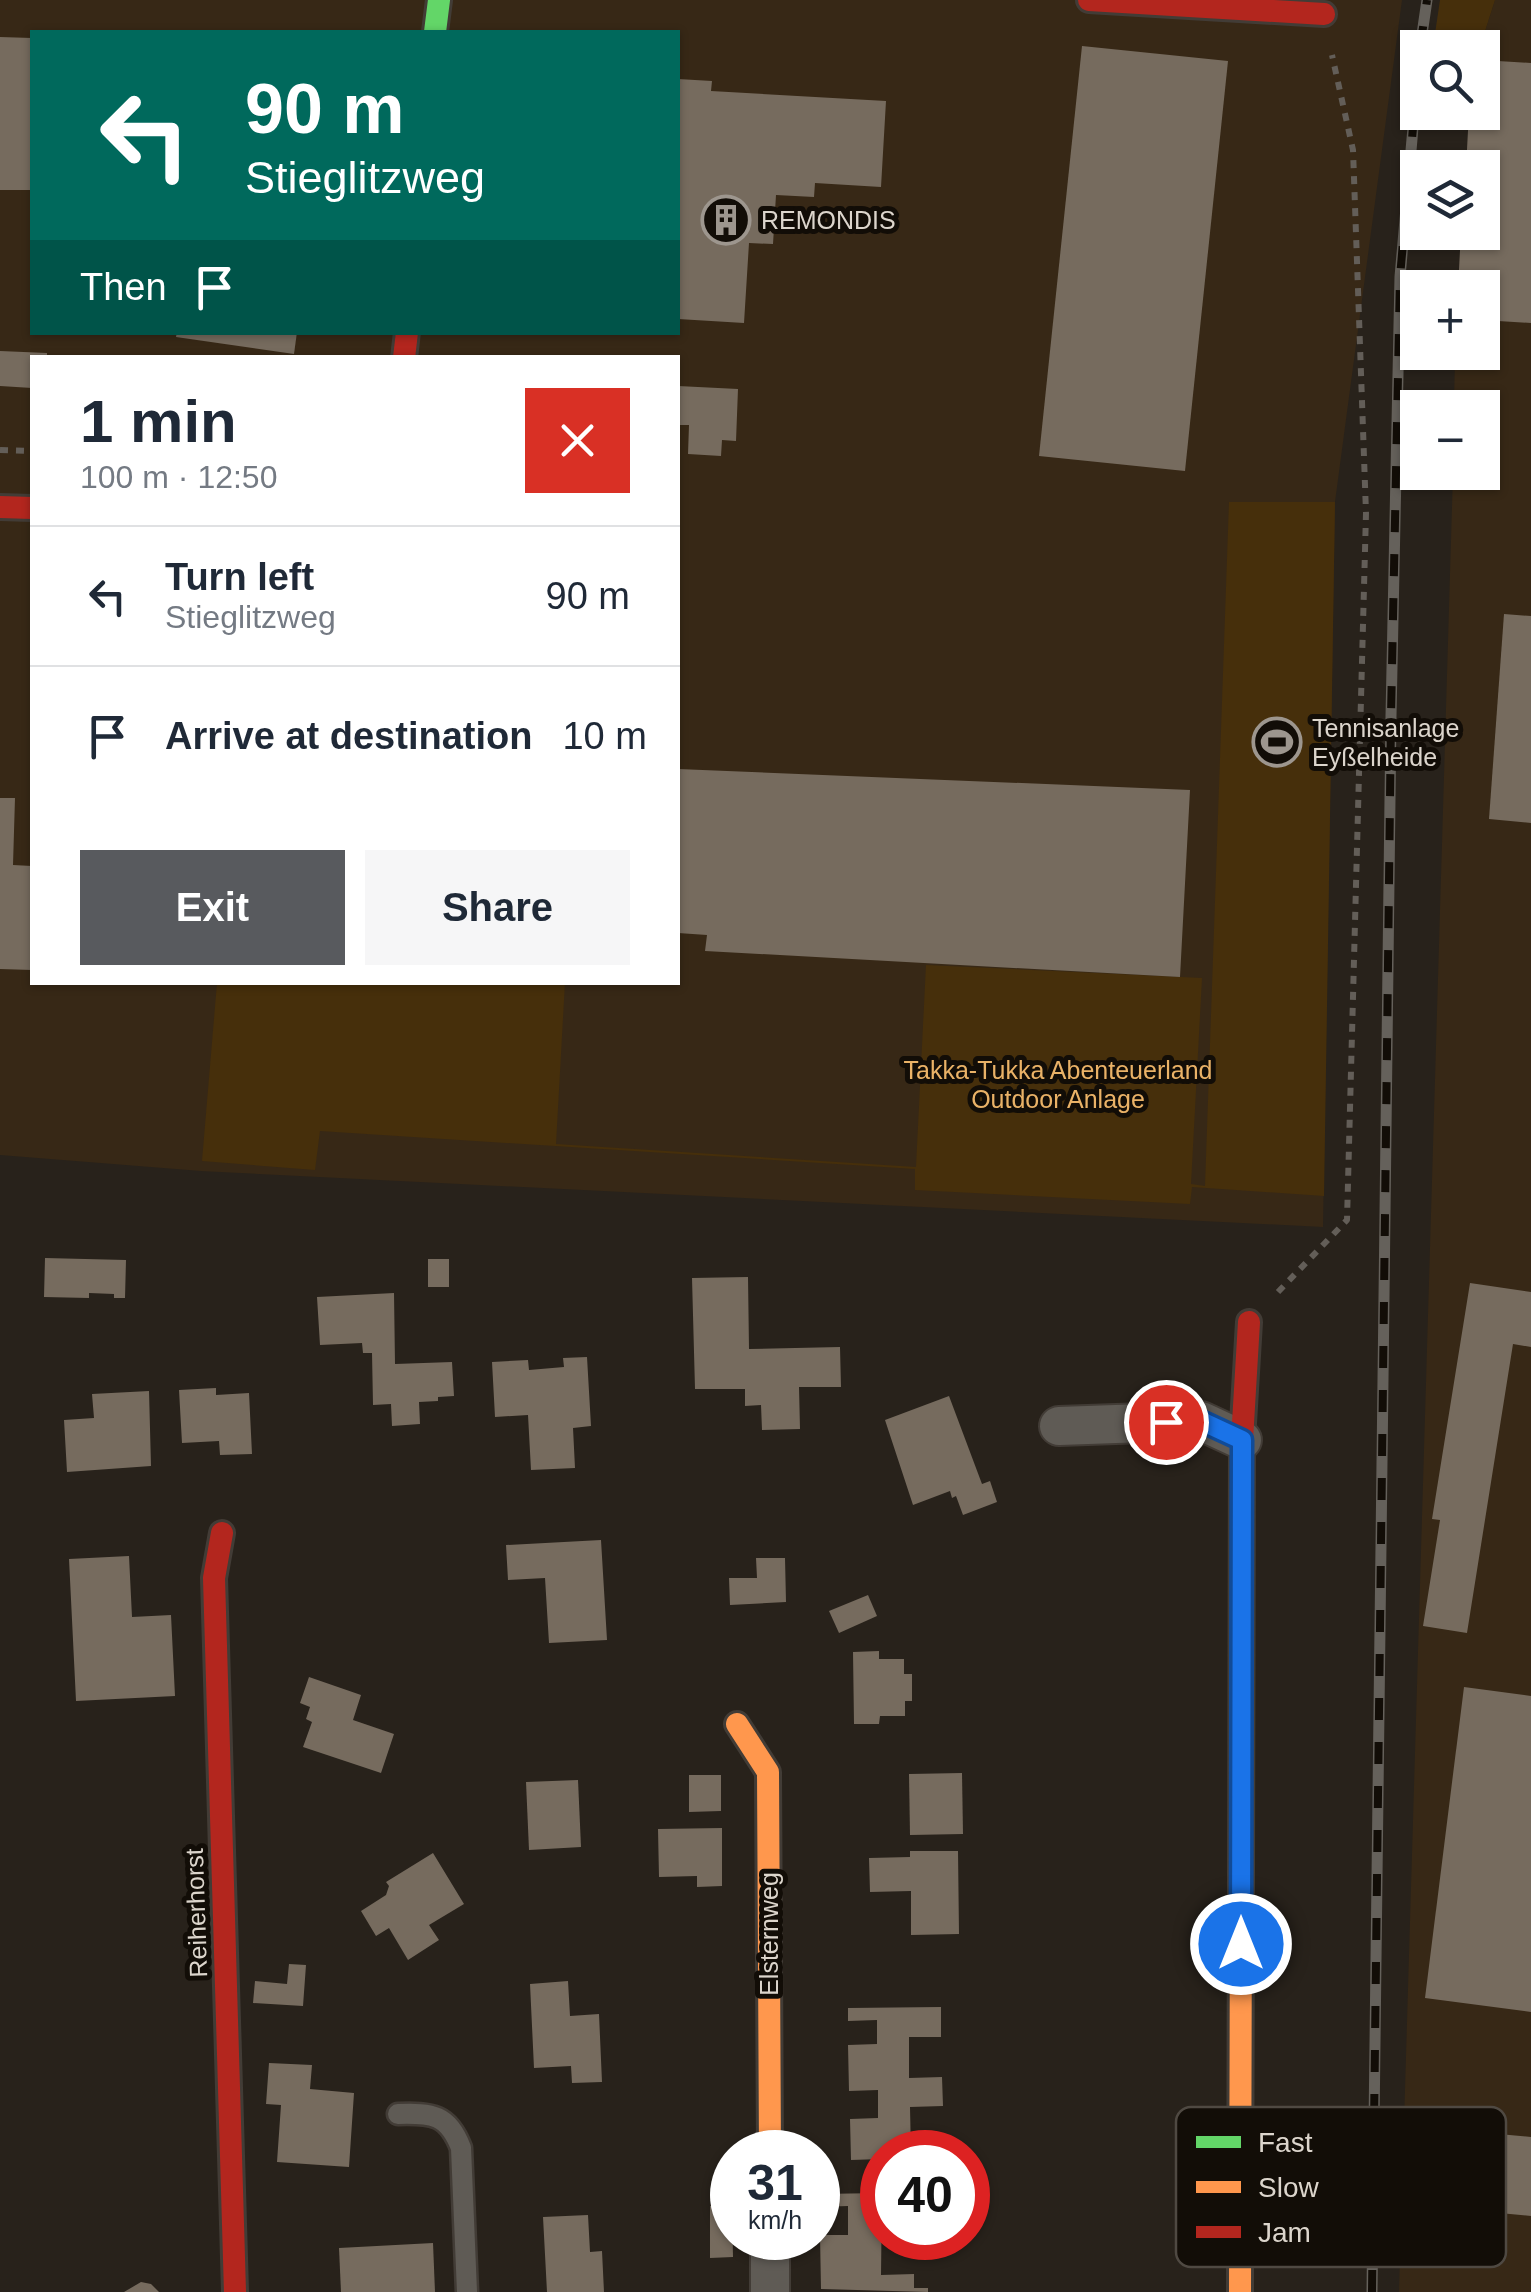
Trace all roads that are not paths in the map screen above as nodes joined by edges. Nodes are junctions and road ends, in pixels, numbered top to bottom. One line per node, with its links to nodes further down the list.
1 (438, 0): 4 (street)
2 (1089, 0): 3 (street)
3 (1324, 14)
4 (436, 30)
5 (0, 507): 6 (street)
6 (30, 508)
7 (1249, 1322): 9 (street)
8 (1059, 1426): 9 (street)
9 (1242, 1440): 12 (street)
10 (222, 1533): 17 (street, Reiherhorst)
11 (737, 1724): 14 (street, Elsternweg)
12 (1240, 2107)
13 (398, 2114): 18 (lane)
14 (770, 2130)
15 (770, 2260): 19 (street)
16 (1240, 2267): 20 (street)
17 (235, 2292)
18 (467, 2292)
19 (770, 2292)
20 (1240, 2292)

